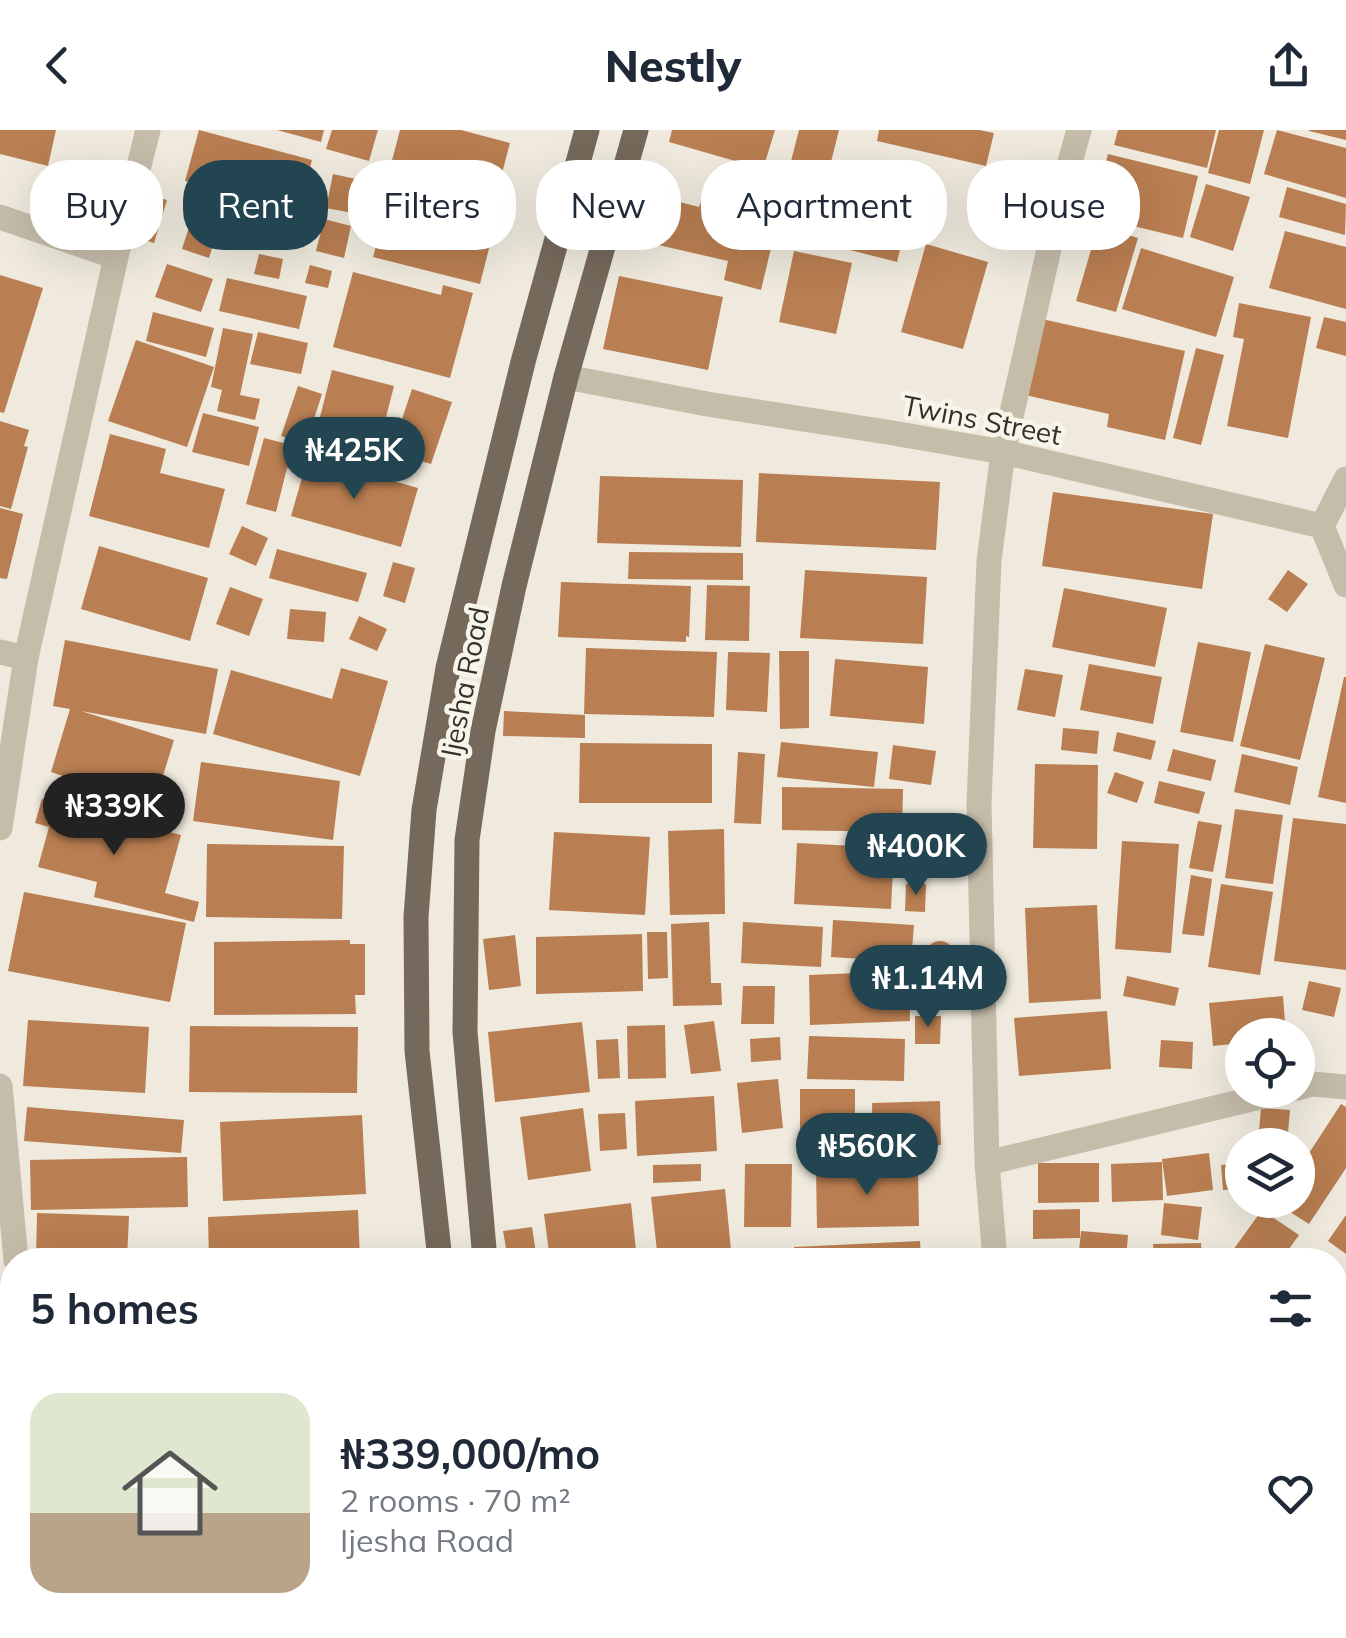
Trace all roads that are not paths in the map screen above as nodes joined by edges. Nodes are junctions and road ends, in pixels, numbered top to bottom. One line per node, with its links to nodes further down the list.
1 (148, 130): 6 (street)
2 (587, 130): 20 (main road, Ijesha Road)
3 (636, 130): 7 (main road, Ijesha Road)
4 (1079, 130): 8 (street)
5 (0, 217): 6 (street)
6 (116, 257): 12 (street)
7 (566, 377): 8 (street, Twins Street); 21 (main road, Ijesha Road)
8 (1003, 452): 10 (street, Twins Street); 18 (street)
9 (1346, 480): 10 (street)
10 (1322, 526): 11 (street)
11 (1346, 586)
12 (13, 655): 13 (street)
13 (0, 828)
14 (1315, 1084): 16 (street)
15 (0, 1086): 19 (street)
16 (1346, 1087)
17 (1225, 1105): 18 (street)
18 (987, 1162): 22 (street)
19 (15, 1248)
20 (439, 1248)
21 (484, 1248)
22 (994, 1248)

